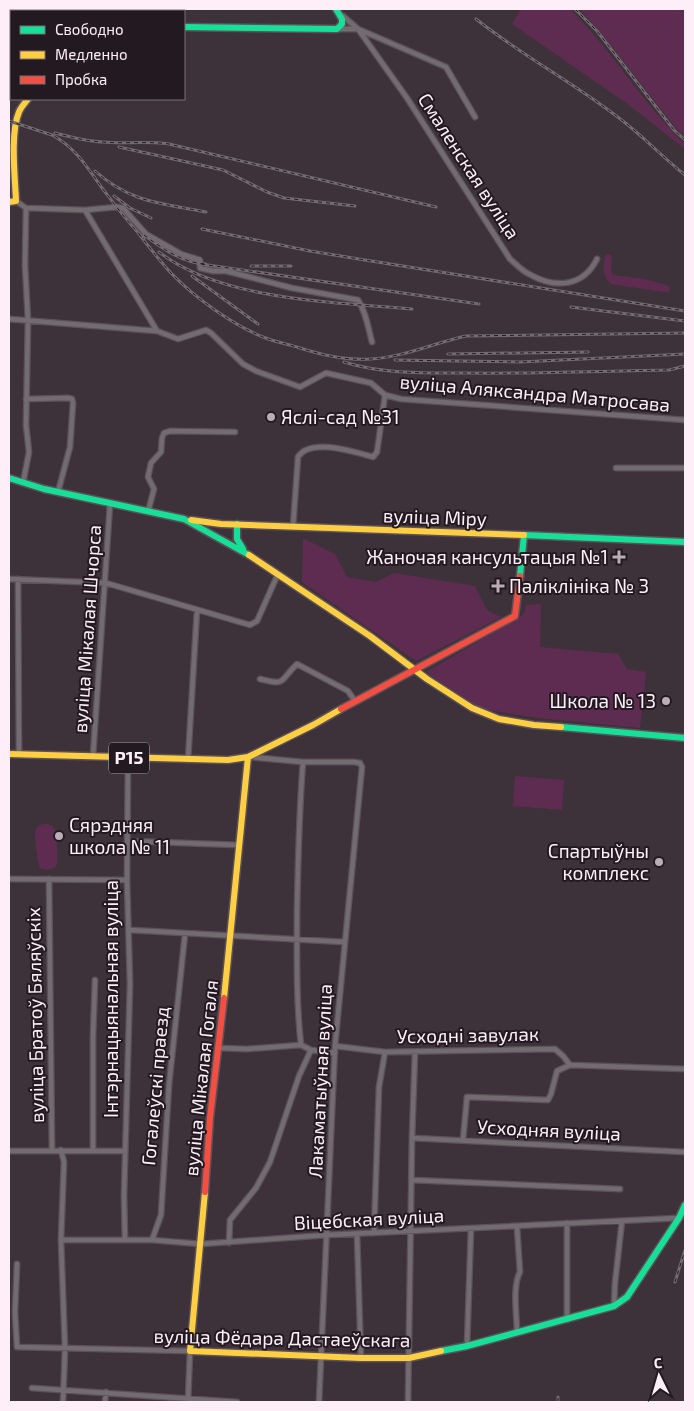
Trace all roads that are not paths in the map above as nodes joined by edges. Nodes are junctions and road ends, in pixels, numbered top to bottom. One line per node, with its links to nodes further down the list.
1 (336, 9): 2 (street, Смаленская вуліца)
2 (342, 16): 4 (street); 5 (street, Смаленская вуліца)
3 (185, 27): 4 (street)
4 (337, 29): 5 (street)
5 (358, 29): 7 (street); 12 (street, Смаленская вуліца)
6 (27, 100): 8 (street)
7 (474, 117)
8 (16, 201): 9 (street); 10 (street)
9 (9, 202)
10 (26, 208): 11 (street); 14 (street)
11 (85, 210): 15 (street); 16 (street)
12 (597, 259)
13 (9, 319): 14 (street)
14 (28, 320): 15 (street); 18 (street)
15 (157, 331): 17 (street)
16 (372, 342)
17 (386, 395): 19 (street, вуліца Аляксандра Матросава); 31 (street, вуліца Аляксандра Матросава)
18 (26, 399): 24 (street); 25 (street)
19 (685, 420)
20 (235, 432): 27 (street)
21 (616, 468): 22 (street)
22 (685, 468)
23 (9, 478): 24 (street)
24 (23, 483): 25 (street)
25 (58, 492): 26 (street)
26 (110, 504): 27 (street); 39 (street, вуліца Мікалая Шчорса)
27 (148, 512): 28 (street)
28 (184, 519): 29 (street, вуліца Міру); 33 (street)
29 (220, 524): 30 (street, вуліца Міру); 33 (street)
30 (237, 524): 31 (street, вуліца Міру); 35 (street)
31 (292, 526): 32 (street, вуліца Міру)
32 (524, 535): 34 (street, вуліца Міру); 41 (street, Р15)
33 (220, 538): 35 (street)
34 (685, 542)
35 (245, 552): 36 (street)
36 (278, 574): 40 (street); 41 (street)
37 (9, 579): 38 (street)
38 (18, 580): 39 (street); 46 (street)
39 (106, 583): 40 (street); 47 (street, вуліца Мікалая Шчорса)
40 (197, 610): 50 (street)
41 (415, 670): 43 (street, Р15); 44 (street)
42 (260, 679): 43 (street)
43 (355, 701): 48 (street, Р15)
44 (685, 738)
45 (9, 754): 46 (street, Р15)
46 (19, 754): 47 (street, Р15)
47 (93, 756): 49 (street, Р15)
48 (248, 757): 50 (street, Р15); 51 (street); 53 (street, вуліца Мікалая Гогаля)
49 (128, 758): 50 (street, Р15); 52 (street, Інтэрнацыянальная вуліца)
50 (188, 760)
51 (303, 762): 60 (street); 61 (street, Лакаматыўная вуліца)
52 (127, 841): 53 (street); 56 (street, Інтэрнацыянальная вуліца)
53 (239, 845): 59 (street, вуліца Мікалая Гогаля)
54 (9, 879): 55 (street)
55 (48, 879): 56 (street); 75 (street, вуліца Братоў Бяляўскіх)
56 (127, 880): 57 (street, Інтэрнацыянальная вуліца)
57 (130, 930): 58 (street); 78 (street, Інтэрнацыянальная вуліца)
58 (184, 934): 59 (street); 94 (street, Гогалеўскі праезд)
59 (230, 936): 60 (street); 65 (street, вуліца Мікалая Гогаля)
60 (297, 940): 61 (street); 63 (street)
61 (344, 942): 64 (street, Лакаматыўная вуліца)
62 (95, 980): 77 (street)
63 (301, 1045): 65 (street); 66 (street)
64 (336, 1046): 67 (street, Усходні завулак); 69 (street, Лакаматыўная вуліца)
65 (219, 1048): 96 (street, вуліца Мікалая Гогаля)
66 (311, 1050): 69 (street); 95 (street)
67 (385, 1052): 68 (street, Усходні завулак); 90 (street)
68 (415, 1052): 70 (street, Усходні завулак); 72 (street)
69 (335, 1053): 91 (street, Лакаматыўная вуліца)
70 (570, 1065): 71 (street); 73 (street)
71 (685, 1069)
72 (412, 1138): 73 (street, Усходняя вуліца); 80 (street)
73 (463, 1140): 79 (street, Усходняя вуліца)
74 (9, 1150): 75 (street)
75 (52, 1150): 76 (street)
76 (61, 1150): 77 (street); 92 (street)
77 (93, 1151): 78 (street)
78 (125, 1151): 93 (street, Інтэрнацыянальная вуліца)
79 (685, 1152)
80 (412, 1180): 81 (street); 88 (street)
81 (620, 1189)
82 (685, 1205): 83 (street)
83 (679, 1218): 84 (street, Віцебская вуліца); 98 (street, вуліца Фёдара Дастаеўскага)
84 (622, 1221): 85 (street, Віцебская вуліца); 98 (street)
85 (567, 1223): 86 (street, Віцебская вуліца); 99 (street)
86 (518, 1227): 87 (street, Віцебская вуліца); 100 (street)
87 (471, 1229): 88 (street, Віцебская вуліца); 101 (street)
88 (410, 1232): 90 (street, Віцебская вуліца); 106 (street)
89 (357, 1234): 90 (street, Віцебская вуліца); 91 (street, Віцебская вуліца); 105 (street)
90 (374, 1234)
91 (327, 1235): 95 (street, Віцебская вуліца); 104 (street, Лакаматыўная вуліца)
92 (61, 1240): 93 (street, Віцебская вуліца); 102 (street)
93 (125, 1240): 94 (street, Віцебская вуліца)
94 (152, 1240): 96 (street, Віцебская вуліца)
95 (229, 1243): 96 (street, Віцебская вуліца)
96 (201, 1244): 103 (street, вуліца Мікалая Гогаля)
97 (17, 1264): 102 (street, вуліца Фёдара Дастаеўскага)
98 (614, 1306): 99 (street, вуліца Фёдара Дастаеўскага)
99 (567, 1320): 100 (street, вуліца Фёдара Дастаеўскага)
100 (517, 1334): 101 (street, вуліца Фёдара Дастаеўскага)
101 (468, 1346): 106 (street, вуліца Фёдара Дастаеўскага)
102 (64, 1349): 103 (street, вуліца Фёдара Дастаеўскага); 108 (street)
103 (190, 1351): 104 (street, вуліца Фёдара Дастаеўскага); 111 (street, вуліца Мікалая Гогаля)
104 (322, 1356): 105 (street, вуліца Фёдара Дастаеўскага); 117 (street, Лакаматыўная вуліца)
105 (362, 1358): 106 (street, вуліца Фёдара Дастаеўскага)
106 (409, 1358): 118 (street)
107 (32, 1388): 108 (street)
108 (64, 1390): 109 (street); 112 (street)
109 (106, 1392): 110 (street); 113 (street)
110 (148, 1396): 111 (street); 114 (street)
111 (188, 1400): 115 (street)
112 (63, 1402)
113 (105, 1402)
114 (147, 1402)
115 (230, 1402): 116 (street)
116 (237, 1402)
117 (319, 1402)
118 (408, 1402)

